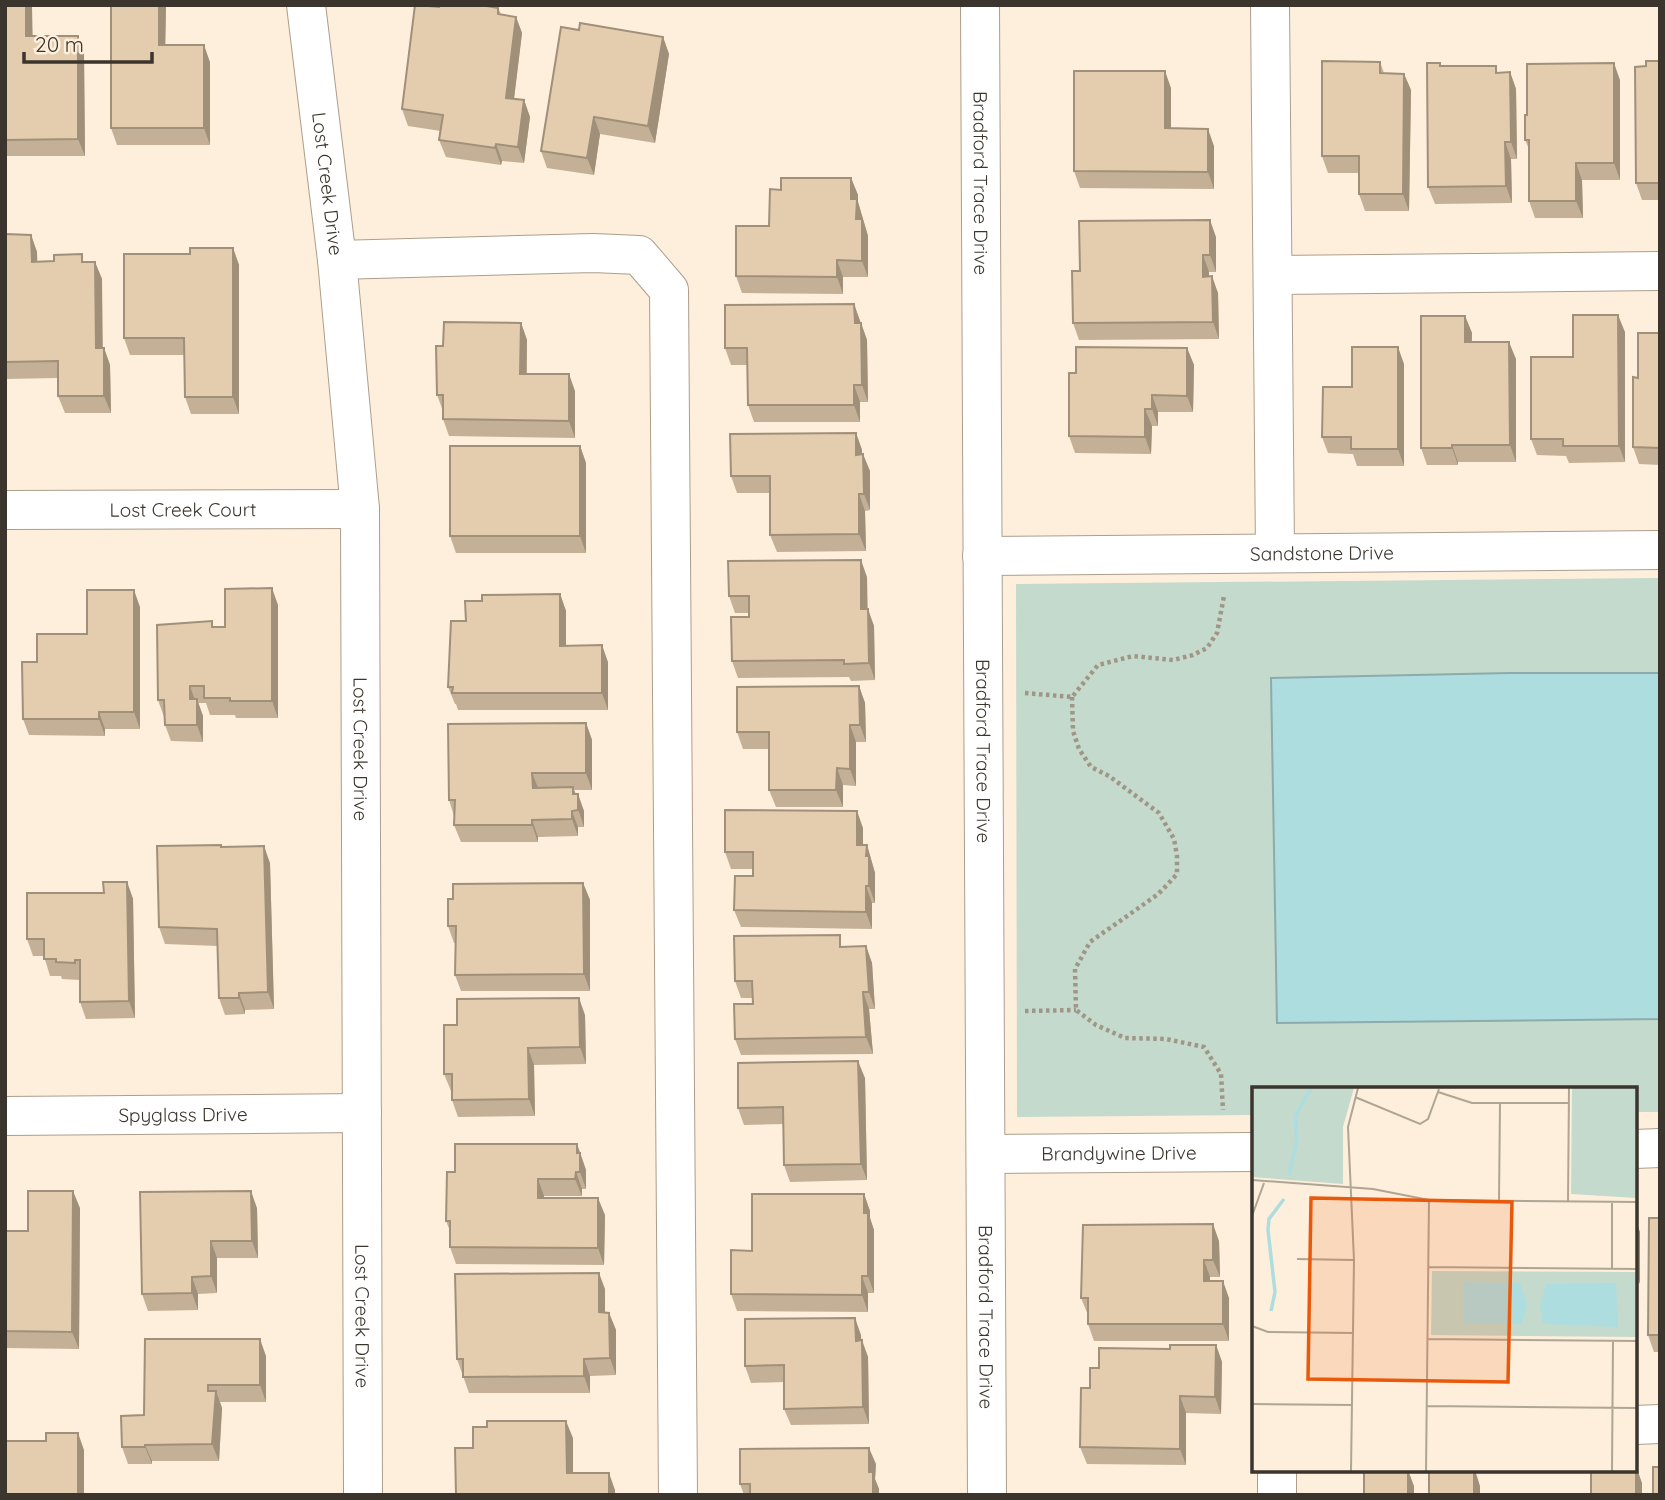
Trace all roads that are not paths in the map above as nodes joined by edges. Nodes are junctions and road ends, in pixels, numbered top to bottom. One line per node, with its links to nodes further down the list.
1 (306, 5): 4 (street, Lost Creek Drive)
2 (980, 5): 11 (street, Bradford Trace Drive)
3 (1270, 5): 6 (street)
4 (337, 260): 7 (street, Lost Creek Drive); 22 (street)
5 (1660, 271): 6 (street)
6 (1274, 275): 10 (street)
7 (360, 509): 8 (street, Lost Creek Court); 12 (street, Lost Creek Drive)
8 (5, 510)
9 (1660, 550): 10 (street, Sandstone Drive)
10 (1275, 553): 11 (street, Sandstone Drive)
11 (982, 556): 17 (street, Bradford Trace Drive)
12 (362, 1112): 13 (street, Spyglass Drive); 21 (street, Lost Creek Drive)
13 (5, 1116)
14 (1660, 1148): 15 (street)
15 (1637, 1149)
16 (1252, 1152): 17 (street, Brandywine Drive)
17 (986, 1154): 23 (street, Bradford Trace Drive)
18 (1660, 1424): 19 (street)
19 (1637, 1425)
20 (1277, 1472): 24 (street)
21 (363, 1495)
22 (678, 1495)
23 (988, 1495)
24 (1277, 1495)

